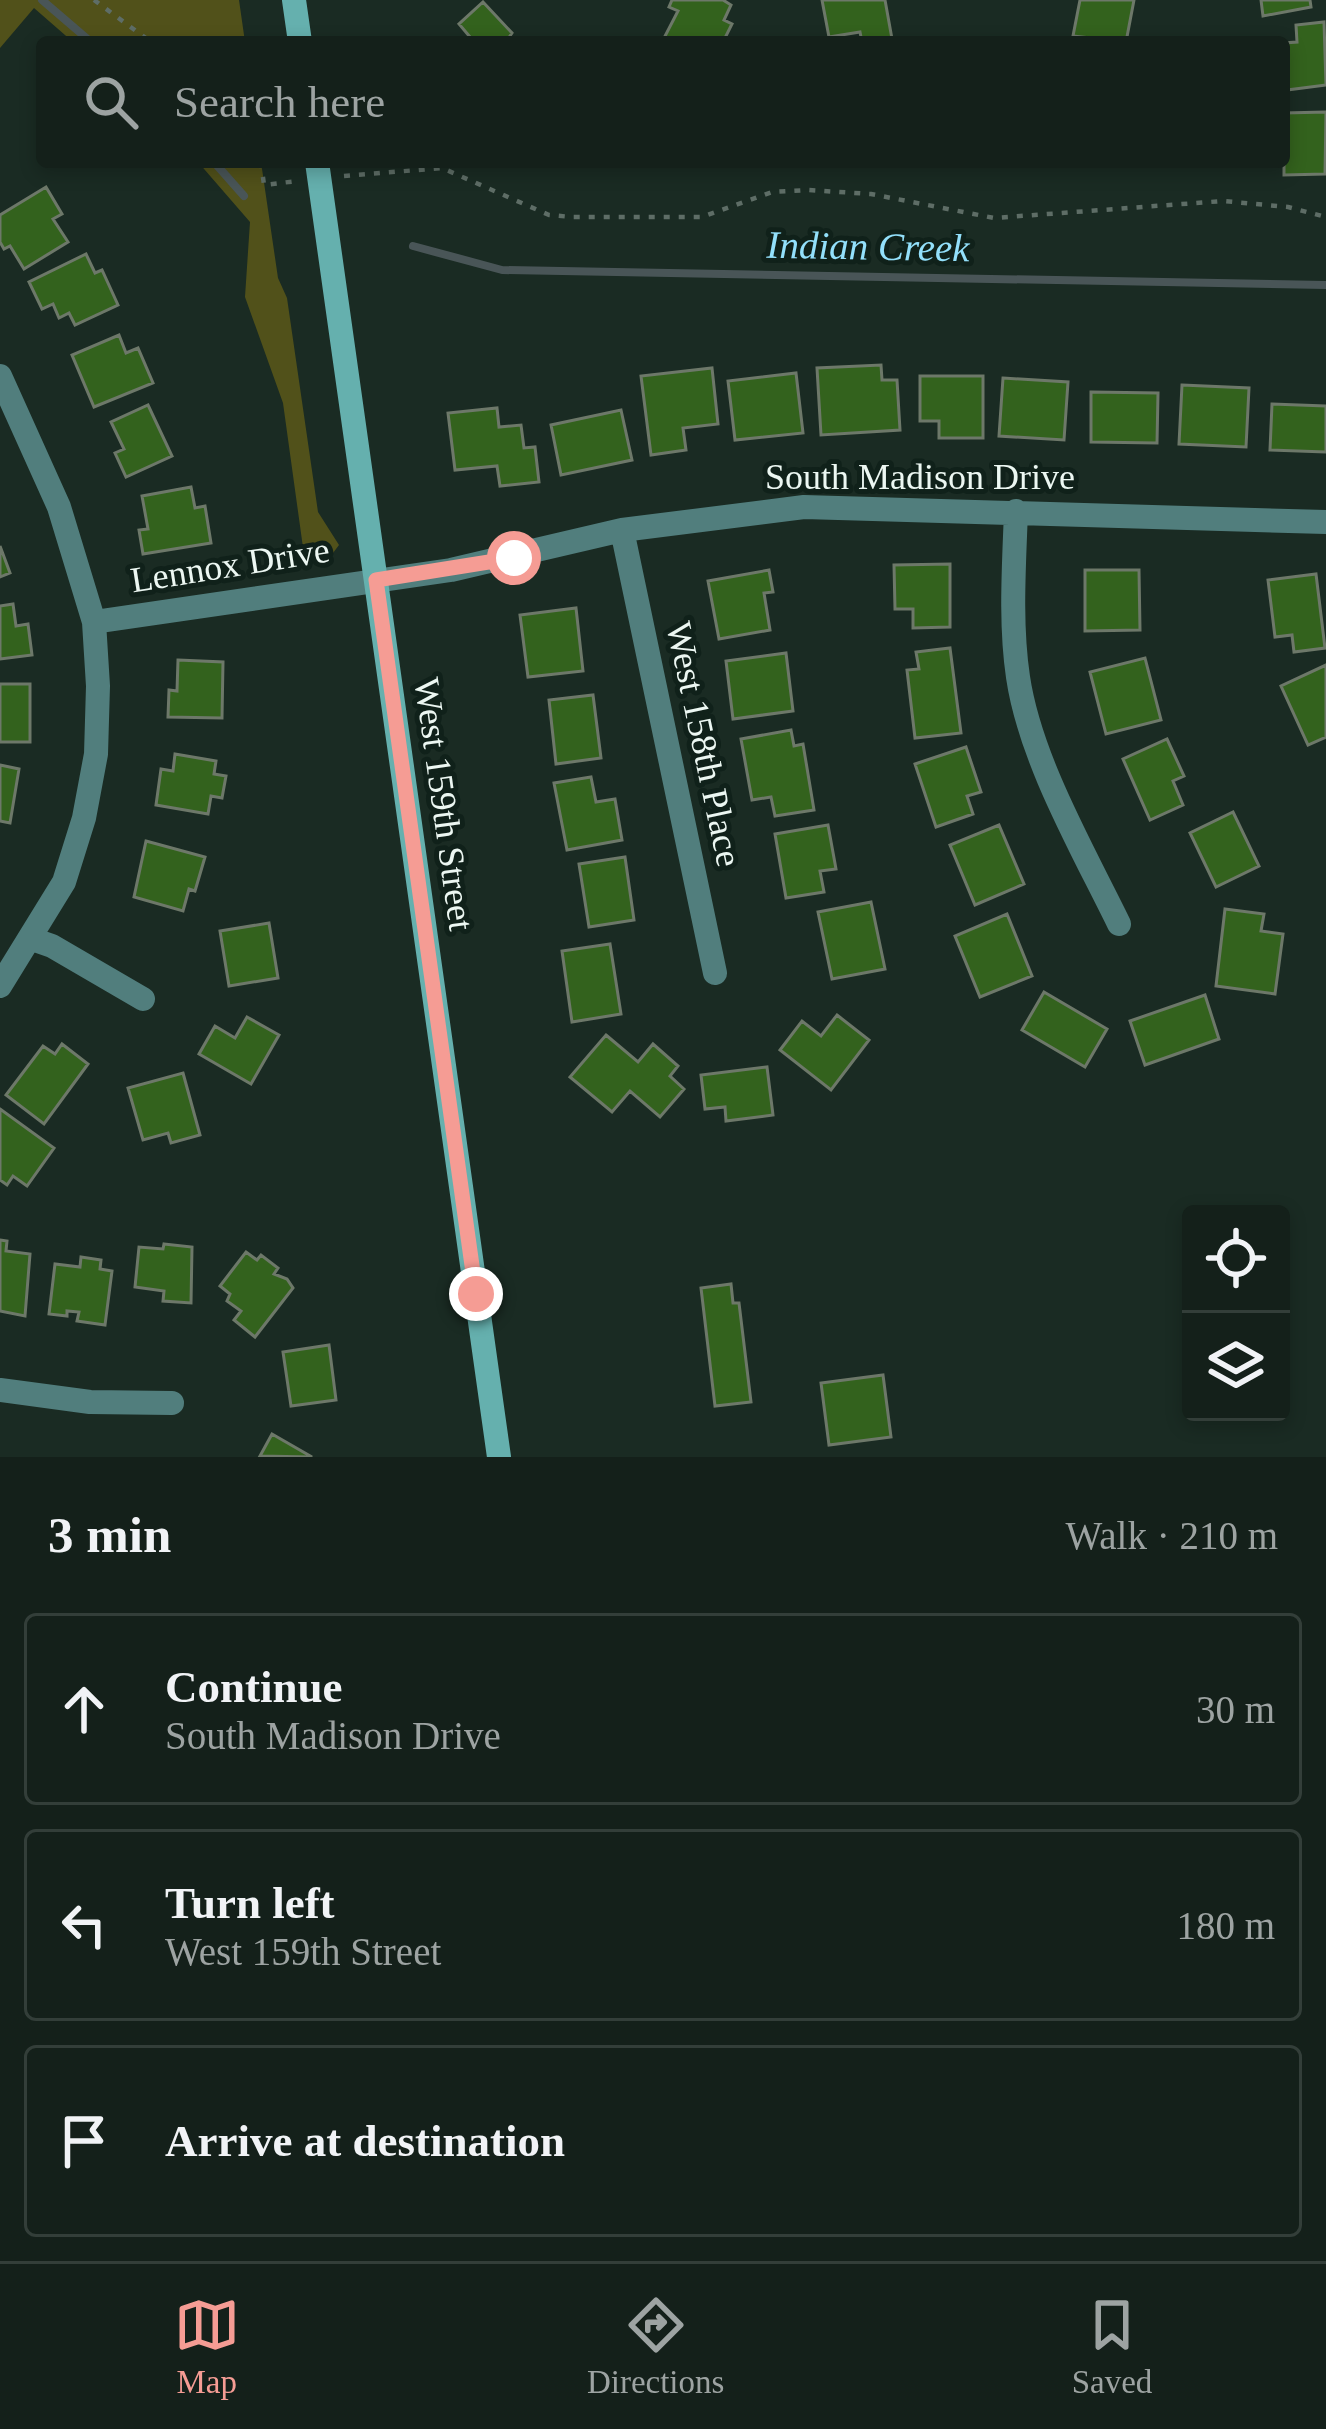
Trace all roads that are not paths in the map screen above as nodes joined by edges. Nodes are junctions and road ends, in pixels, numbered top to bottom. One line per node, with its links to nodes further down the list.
1 (295, 0): 2 (main road)
2 (299, 36)
3 (318, 168): 8 (main road, West 159th Street)
4 (0, 376): 9 (street)
5 (1016, 511): 6 (street, South Madison Drive); 7 (street, South Madison Drive); 10 (street)
6 (1326, 522)
7 (622, 530): 8 (street, South Madison Drive); 12 (street, West 158th Place)
8 (376, 580): 9 (street, Lennox Drive); 17 (main road, West 159th Street)
9 (94, 622): 11 (street)
10 (1119, 924)
11 (32, 939): 13 (street); 14 (street)
12 (715, 973)
13 (0, 986)
14 (143, 998)
15 (0, 1390): 16 (street)
16 (172, 1403)
17 (499, 1457)

